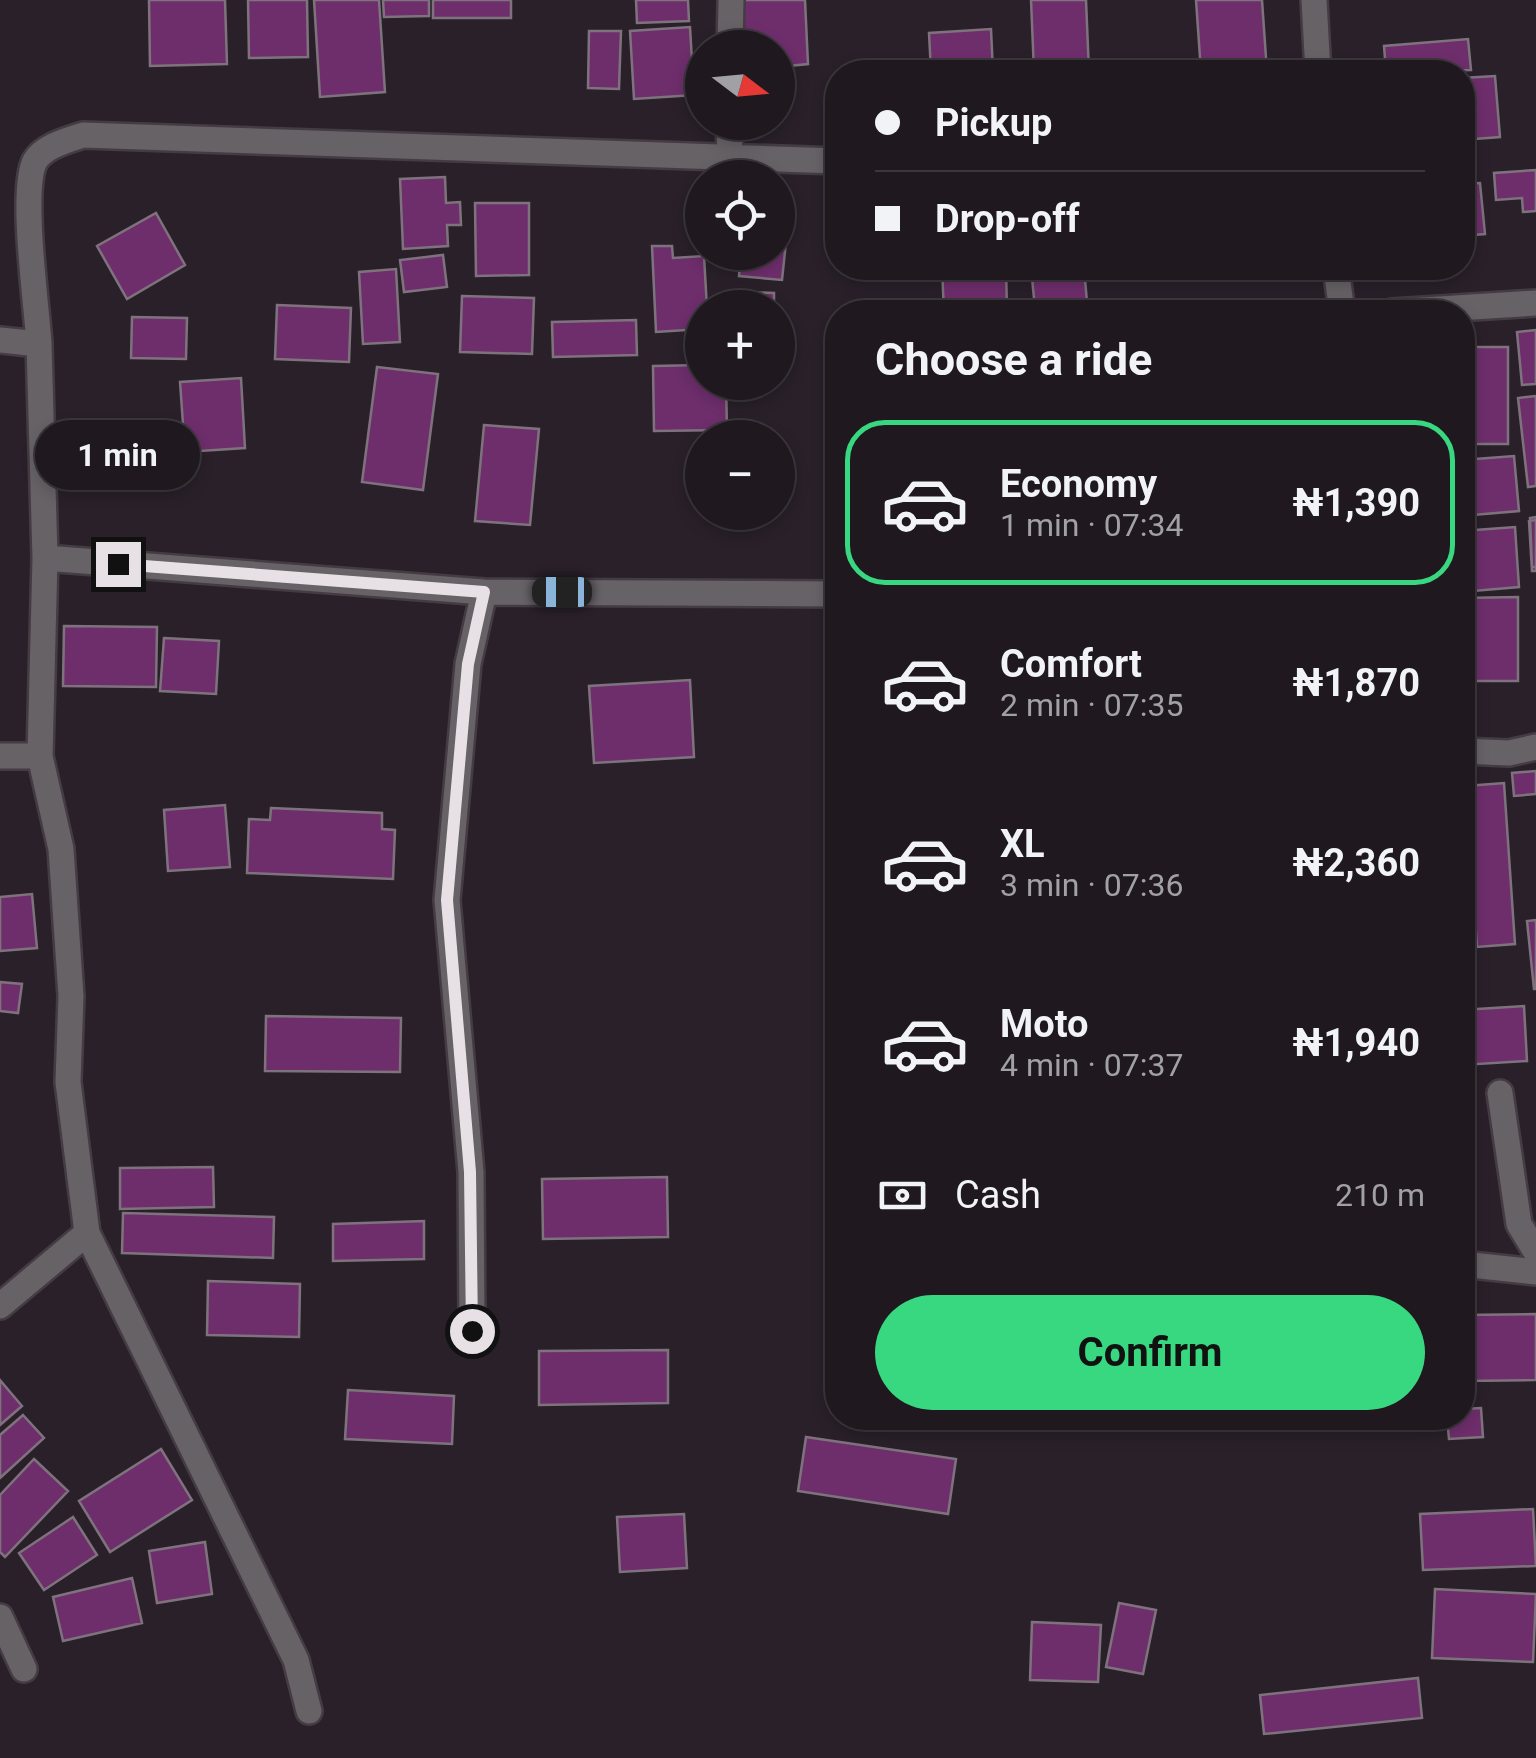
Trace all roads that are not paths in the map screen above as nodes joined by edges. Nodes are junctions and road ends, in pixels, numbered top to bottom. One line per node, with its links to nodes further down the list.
1 (731, 0): 3 (street)
2 (1314, 0): 4 (street)
3 (730, 30)
4 (1317, 60)
5 (730, 140): 6 (street)
6 (729, 160): 12 (street)
7 (795, 161): 8 (street)
8 (825, 161)
9 (1536, 303): 10 (street)
10 (1475, 307)
11 (0, 340): 12 (street)
12 (39, 344): 13 (street)
13 (44, 558): 14 (street); 19 (street)
14 (484, 592): 15 (street); 26 (street)
15 (825, 594)
16 (1536, 747): 17 (street)
17 (1475, 752)
18 (0, 756): 19 (street)
19 (40, 756): 21 (street)
20 (1500, 1093): 22 (street)
21 (86, 1234): 25 (street); 29 (street)
22 (1536, 1252)
23 (1475, 1265): 24 (street)
24 (1536, 1272)
25 (0, 1306)
26 (472, 1331)
27 (0, 1617): 28 (street)
28 (24, 1669)
29 (309, 1711)

